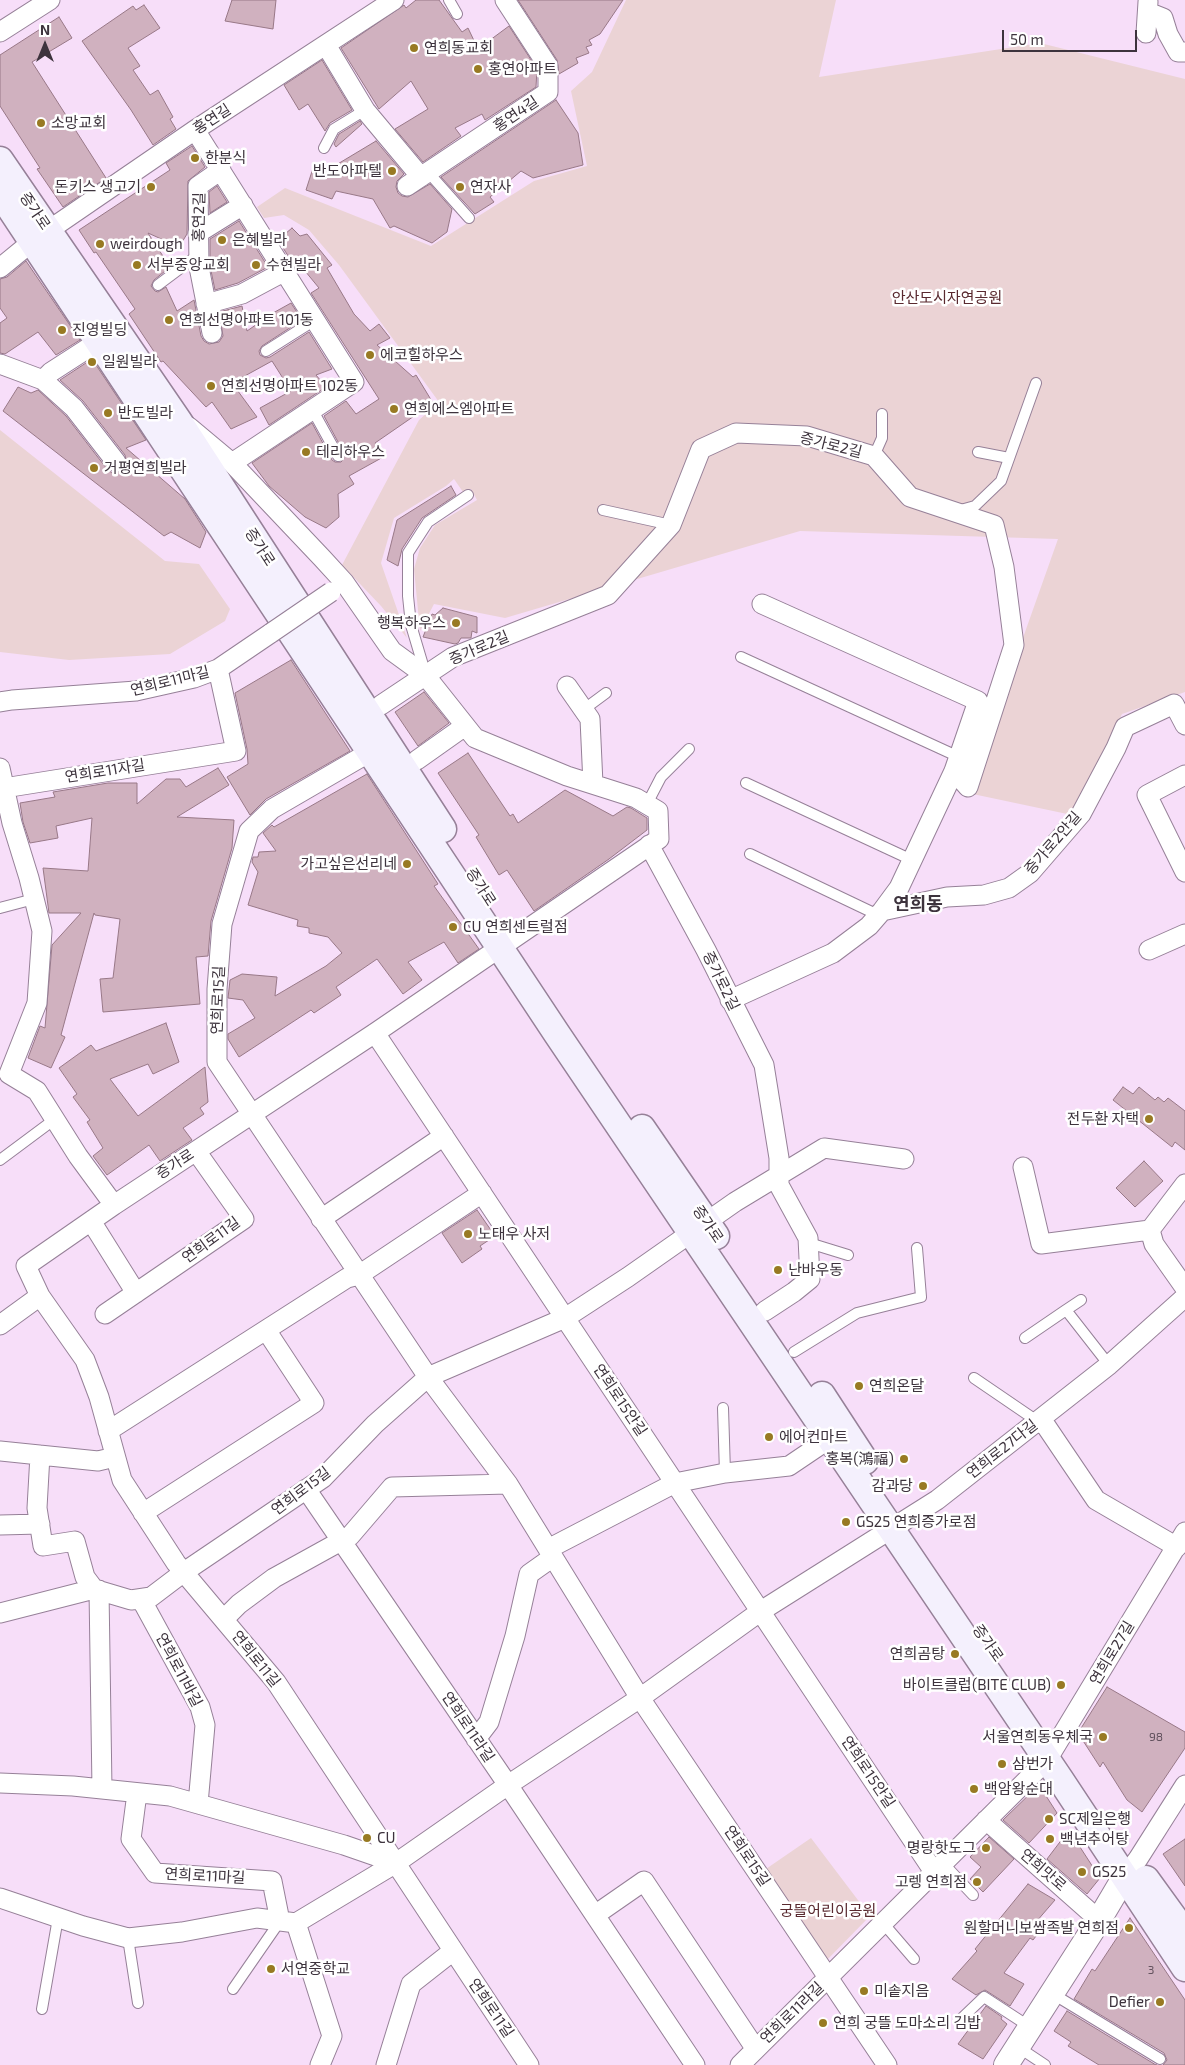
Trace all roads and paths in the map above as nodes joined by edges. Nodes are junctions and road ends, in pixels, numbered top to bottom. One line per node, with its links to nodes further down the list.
1 (50, 0): 7 (street)
2 (394, 0): 9 (street, 홍연길)
3 (449, 0): 6 (lane)
4 (505, 0): 16 (street, 홍연4길)
5 (1148, 6): 8 (street); 10 (street)
6 (457, 14)
7 (0, 32)
8 (1146, 33)
9 (326, 45): 11 (street); 12 (street, 홍연길)
10 (1185, 52)
11 (365, 110): 13 (lane); 16 (street)
12 (195, 130): 15 (street, 홍연2길); 21 (street, 홍연길)
13 (324, 148)
14 (0, 160): 21 (main road, 증가로)
15 (221, 170): 18 (street, 홍연2길); 20 (street, 홍연2길)
16 (419, 178): 19 (lane)
17 (0, 194): 21 (main road, 증가로)
18 (243, 205): 20 (street); 24 (street, 홍연2길)
19 (469, 218)
20 (198, 233): 22 (street, 홍연2길)
21 (40, 236): 23 (street, 홍연길); 29 (main road, 증가로); 36 (main road, 증가로)
22 (198, 255): 25 (lane); 26 (street, 홍연2길)
23 (0, 268)
24 (285, 271): 26 (street); 27 (street, 홍연2길)
25 (158, 285)
26 (206, 304): 28 (street, 홍연2길)
27 (315, 320): 30 (lane); 34 (street, 홍연2길)
28 (212, 333)
29 (99, 341): 32 (street); 60 (main road, 증가로)
30 (266, 351)
31 (6, 366): 32 (street)
32 (43, 380): 41 (street)
33 (1036, 383): 40 (lane)
34 (312, 409): 38 (lane); 42 (street, 홍연2길)
35 (882, 414): 39 (lane)
36 (174, 415): 42 (street); 77 (main road, 증가로)
37 (978, 452): 40 (lane)
38 (338, 456)
39 (874, 456): 45 (street, 증가로2길); 46 (street, 증가로2길)
40 (1009, 458): 45 (lane)
41 (116, 462)
42 (232, 463): 47 (street)
43 (468, 495): 51 (lane)
44 (603, 510): 46 (lane)
45 (956, 512): 62 (street, 증가로2길)
46 (670, 525): 51 (street, 증가로2길)
47 (338, 587): 50 (street, 연희로11마길, bridge); 51 (street)
48 (762, 604): 62 (street)
49 (741, 657): 62 (lane)
50 (218, 669): 54 (street, 연희로11마길); 67 (street, 연희로11자길)
51 (426, 675): 55 (street, 증가로2길); 58 (street)
52 (567, 686): 56 (street)
53 (606, 693): 56 (lane)
54 (0, 702)
55 (381, 705)
56 (583, 710): 66 (street)
57 (1185, 725): 75 (street, 증가로2안길)
58 (465, 726): 61 (street); 66 (street)
59 (689, 749): 68 (lane)
60 (370, 752): 77 (main road, 증가로); 82 (street, 연희로15길)
61 (417, 760)
62 (956, 764): 71 (street)
63 (0, 768): 67 (street)
64 (1185, 775): 72 (street)
65 (746, 783): 71 (lane)
66 (593, 784): 68 (street)
67 (4, 788): 73 (street)
68 (647, 804): 69 (street)
69 (649, 845): 77 (street, 증가로); 79 (street, 증가로2길)
70 (750, 854): 75 (lane)
71 (912, 860): 75 (street)
72 (1183, 864)
73 (34, 899): 74 (lane); 81 (street)
74 (0, 908)
75 (880, 913): 79 (street)
76 (1185, 934): 78 (street)
77 (507, 943): 80 (street, 증가로); 95 (main road, 증가로)
78 (1149, 950)
79 (730, 1000): 89 (street, 증가로2길)
80 (375, 1033): 82 (street, 증가로); 84 (street, 연희로15안길)
81 (4, 1073): 83 (street)
82 (251, 1115): 85 (street, 증가로); 93 (street, 연희로15길)
83 (55, 1119): 86 (lane); 92 (street)
84 (444, 1136): 91 (street, 연희로15안길); 93 (street)
85 (196, 1150): 92 (street, 증가로); 103 (street, 연희로11길)
86 (0, 1160)
87 (904, 1160): 89 (street)
88 (1023, 1167): 96 (street)
89 (778, 1175): 95 (street); 97 (street)
90 (1185, 1184): 96 (street)
91 (482, 1193): 101 (street); 110 (street, 연희로15안길)
92 (114, 1204): 94 (street, 증가로)
93 (322, 1219): 101 (street, 연희로15길)
94 (91, 1221): 100 (street, 증가로); 103 (street)
95 (700, 1227): 108 (main road, 증가로); 110 (street, 증가로); 121 (main road, 증가로)
96 (1150, 1230): 102 (street)
97 (808, 1243): 99 (lane); 108 (street)
98 (916, 1248): 114 (lane)
99 (848, 1255)
100 (26, 1266): 104 (street, 연희로11길)
101 (359, 1275): 112 (street); 116 (street, 연희로15길)
102 (1185, 1288)
103 (136, 1292): 109 (street, 연희로11길)
104 (40, 1296): 111 (street); 120 (street, 연희로11길)
105 (1185, 1297): 115 (street, 연희로27다길)
106 (1081, 1300): 107 (lane)
107 (1066, 1310): 113 (lane); 115 (lane)
108 (765, 1311): 114 (main road, 증가로)
109 (105, 1314)
110 (565, 1318): 116 (street); 126 (street, 연희로15안길)
111 (0, 1325)
112 (266, 1330): 120 (street); 129 (street)
113 (1025, 1338)
114 (794, 1352): 132 (main road, 증가로)
115 (1109, 1365): 119 (street, 연희로27다길)
116 (428, 1377): 127 (street, 연희로15길); 128 (street, 연희로15길)
117 (974, 1378): 119 (lane)
118 (723, 1408): 125 (lane)
119 (1037, 1421): 132 (street, 연희로27다길); 134 (street, 연희로27길)
120 (108, 1431): 124 (street, 연희로11길)
121 (829, 1439): 125 (street); 132 (main road, 증가로)
122 (0, 1450): 123 (street)
123 (40, 1455): 124 (street); 130 (street)
124 (115, 1457): 129 (street, 연희로11길)
125 (725, 1473): 126 (street)
126 (675, 1483): 135 (street); 139 (street, 연희로15안길)
127 (508, 1484): 133 (street); 135 (street, 연희로15길)
128 (306, 1489): 133 (street, 연희로11라길); 136 (street, 연희로15길)
129 (143, 1513): 136 (street, 연희로11길)
130 (40, 1524): 131 (street); 137 (street)
131 (0, 1525)
132 (898, 1525): 139 (street); 144 (main road, 증가로)
133 (341, 1540): 141 (street); 143 (street, 연희로11라길)
134 (1181, 1540): 144 (street, 연희로27길)
135 (551, 1553): 142 (street, 연희로15길); 143 (street)
136 (184, 1572): 138 (street, 연희로15길); 141 (street, 연희로11길)
137 (96, 1590): 138 (street); 140 (street); 148 (street)
138 (141, 1599): 150 (street, 연희로11바길)
139 (761, 1611): 142 (street); 153 (street, 연희로15안길)
140 (0, 1613)
141 (224, 1619): 152 (street, 연희로11길)
142 (640, 1698): 146 (street); 167 (street, 연희로15길)
143 (476, 1739): 146 (street, 연희로11라길)
144 (1052, 1752): 151 (street); 154 (main road, 증가로)
145 (0, 1783): 148 (street)
146 (508, 1785): 152 (street); 157 (street, 연희로11라길)
147 (1185, 1785): 154 (street)
148 (102, 1789): 149 (street)
149 (136, 1793): 150 (street); 160 (street, 연희로11마길)
150 (198, 1804): 152 (street)
151 (986, 1820): 153 (street); 159 (street, 연희맛로)
152 (396, 1863): 160 (street); 164 (street, 연희로11길)
153 (939, 1867): 155 (lane); 161 (street)
154 (1130, 1870): 159 (street); 162 (main road, 증가로); 166 (main road, 증가로)
155 (973, 1895)
156 (0, 1898): 158 (street)
157 (594, 1915): 174 (street, 연희로11라길); 180 (street, 연희로11라길)
158 (58, 1918): 163 (street); 171 (lane)
159 (1099, 1920): 169 (street)
160 (288, 1922): 163 (street); 168 (lane); 177 (street)
161 (883, 1923): 165 (lane); 167 (street)
162 (1185, 1933)
163 (128, 1938): 170 (lane)
164 (452, 1951): 178 (street); 179 (street, 연희로11길)
165 (914, 1959)
166 (1185, 1968)
167 (829, 1978): 174 (street, 연희로11라길); 182 (street, 연희로15길)
168 (233, 1989)
169 (1053, 1994): 173 (street); 176 (lane)
170 (138, 2003)
171 (42, 2009)
172 (962, 2018): 173 (lane)
173 (1030, 2028): 175 (street)
174 (755, 2048): 181 (street, 연희로11라길)
175 (1012, 2056): 183 (lane)
176 (1160, 2059)
177 (320, 2065)
178 (386, 2065)
179 (529, 2065)
180 (694, 2065)
181 (740, 2065)
182 (886, 2065)
183 (1045, 2065)

